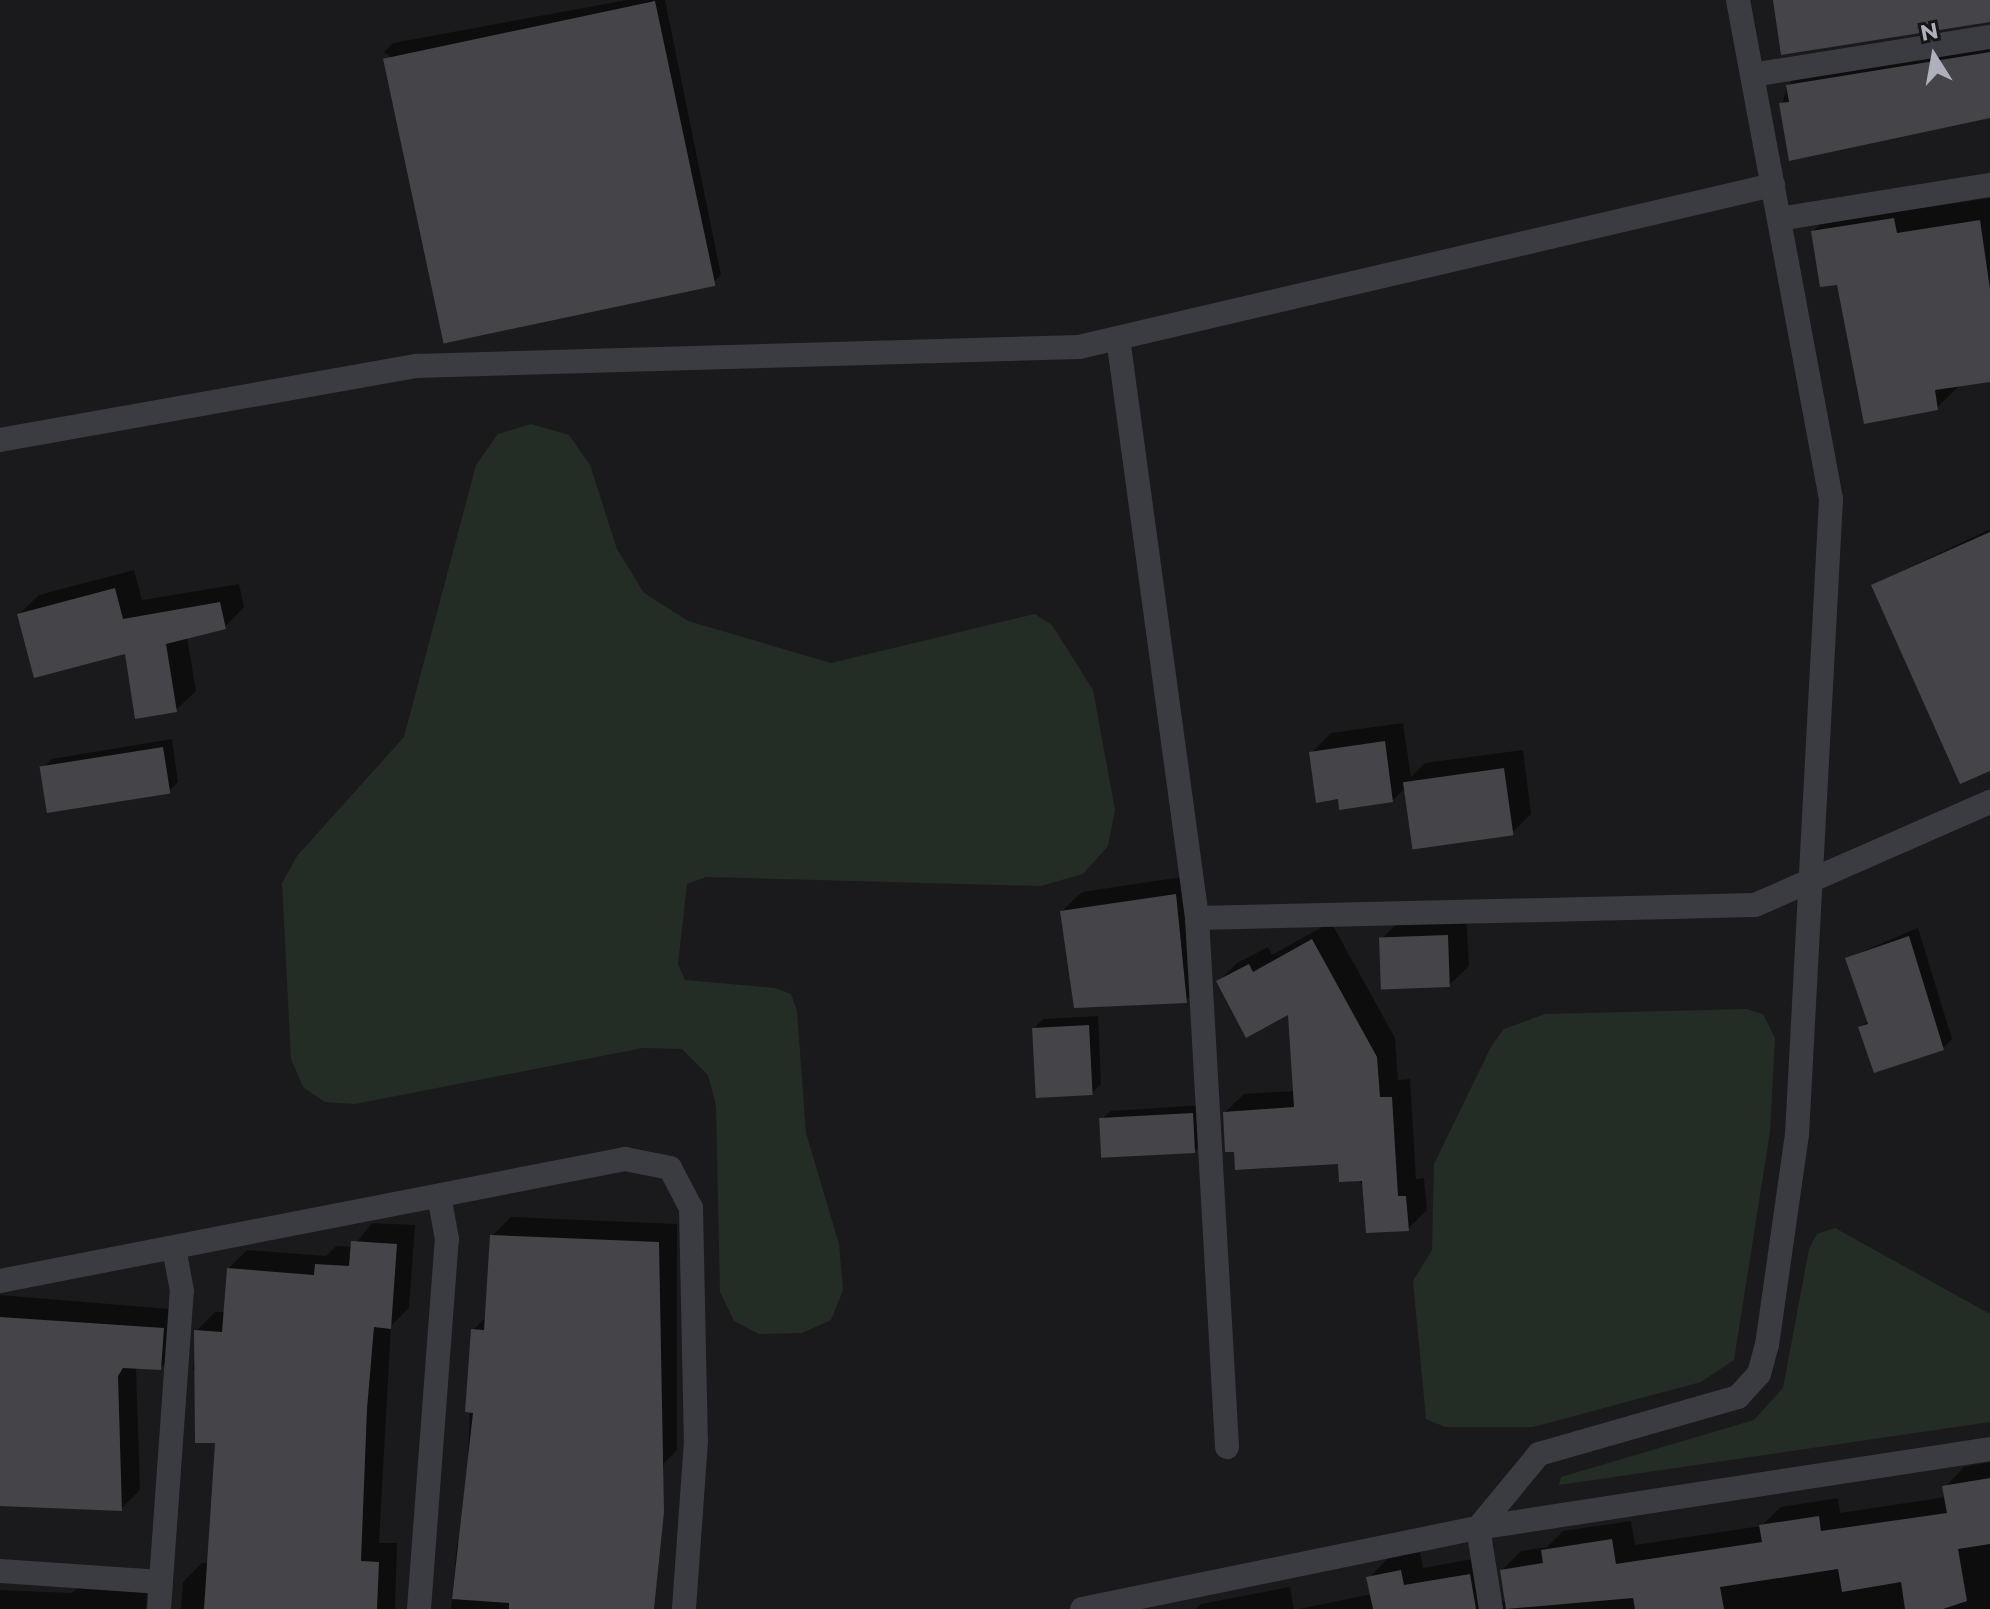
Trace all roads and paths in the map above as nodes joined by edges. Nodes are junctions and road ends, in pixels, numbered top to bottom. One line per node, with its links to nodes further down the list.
1 (1738, 0): 3 (street)
2 (1990, 37): 3 (street)
3 (1752, 75): 4 (street)
4 (1773, 185): 6 (street); 7 (street)
5 (1990, 185): 6 (street)
6 (1779, 219): 10 (street)
7 (1118, 338): 8 (street); 11 (street)
8 (0, 440)
9 (1990, 802): 10 (street)
10 (1811, 881): 11 (street); 17 (street)
11 (1197, 918): 15 (street)
12 (439, 1196): 13 (street); 21 (street); 22 (street)
13 (174, 1248): 14 (street); 19 (street)
14 (0, 1281)
15 (1227, 1447)
16 (1990, 1449): 17 (street)
17 (1478, 1528): 23 (street); 24 (street)
18 (0, 1571): 19 (street)
19 (161, 1582): 20 (street)
20 (159, 1609)
21 (419, 1609)
22 (684, 1609)
23 (1082, 1609)
24 (1491, 1609)

